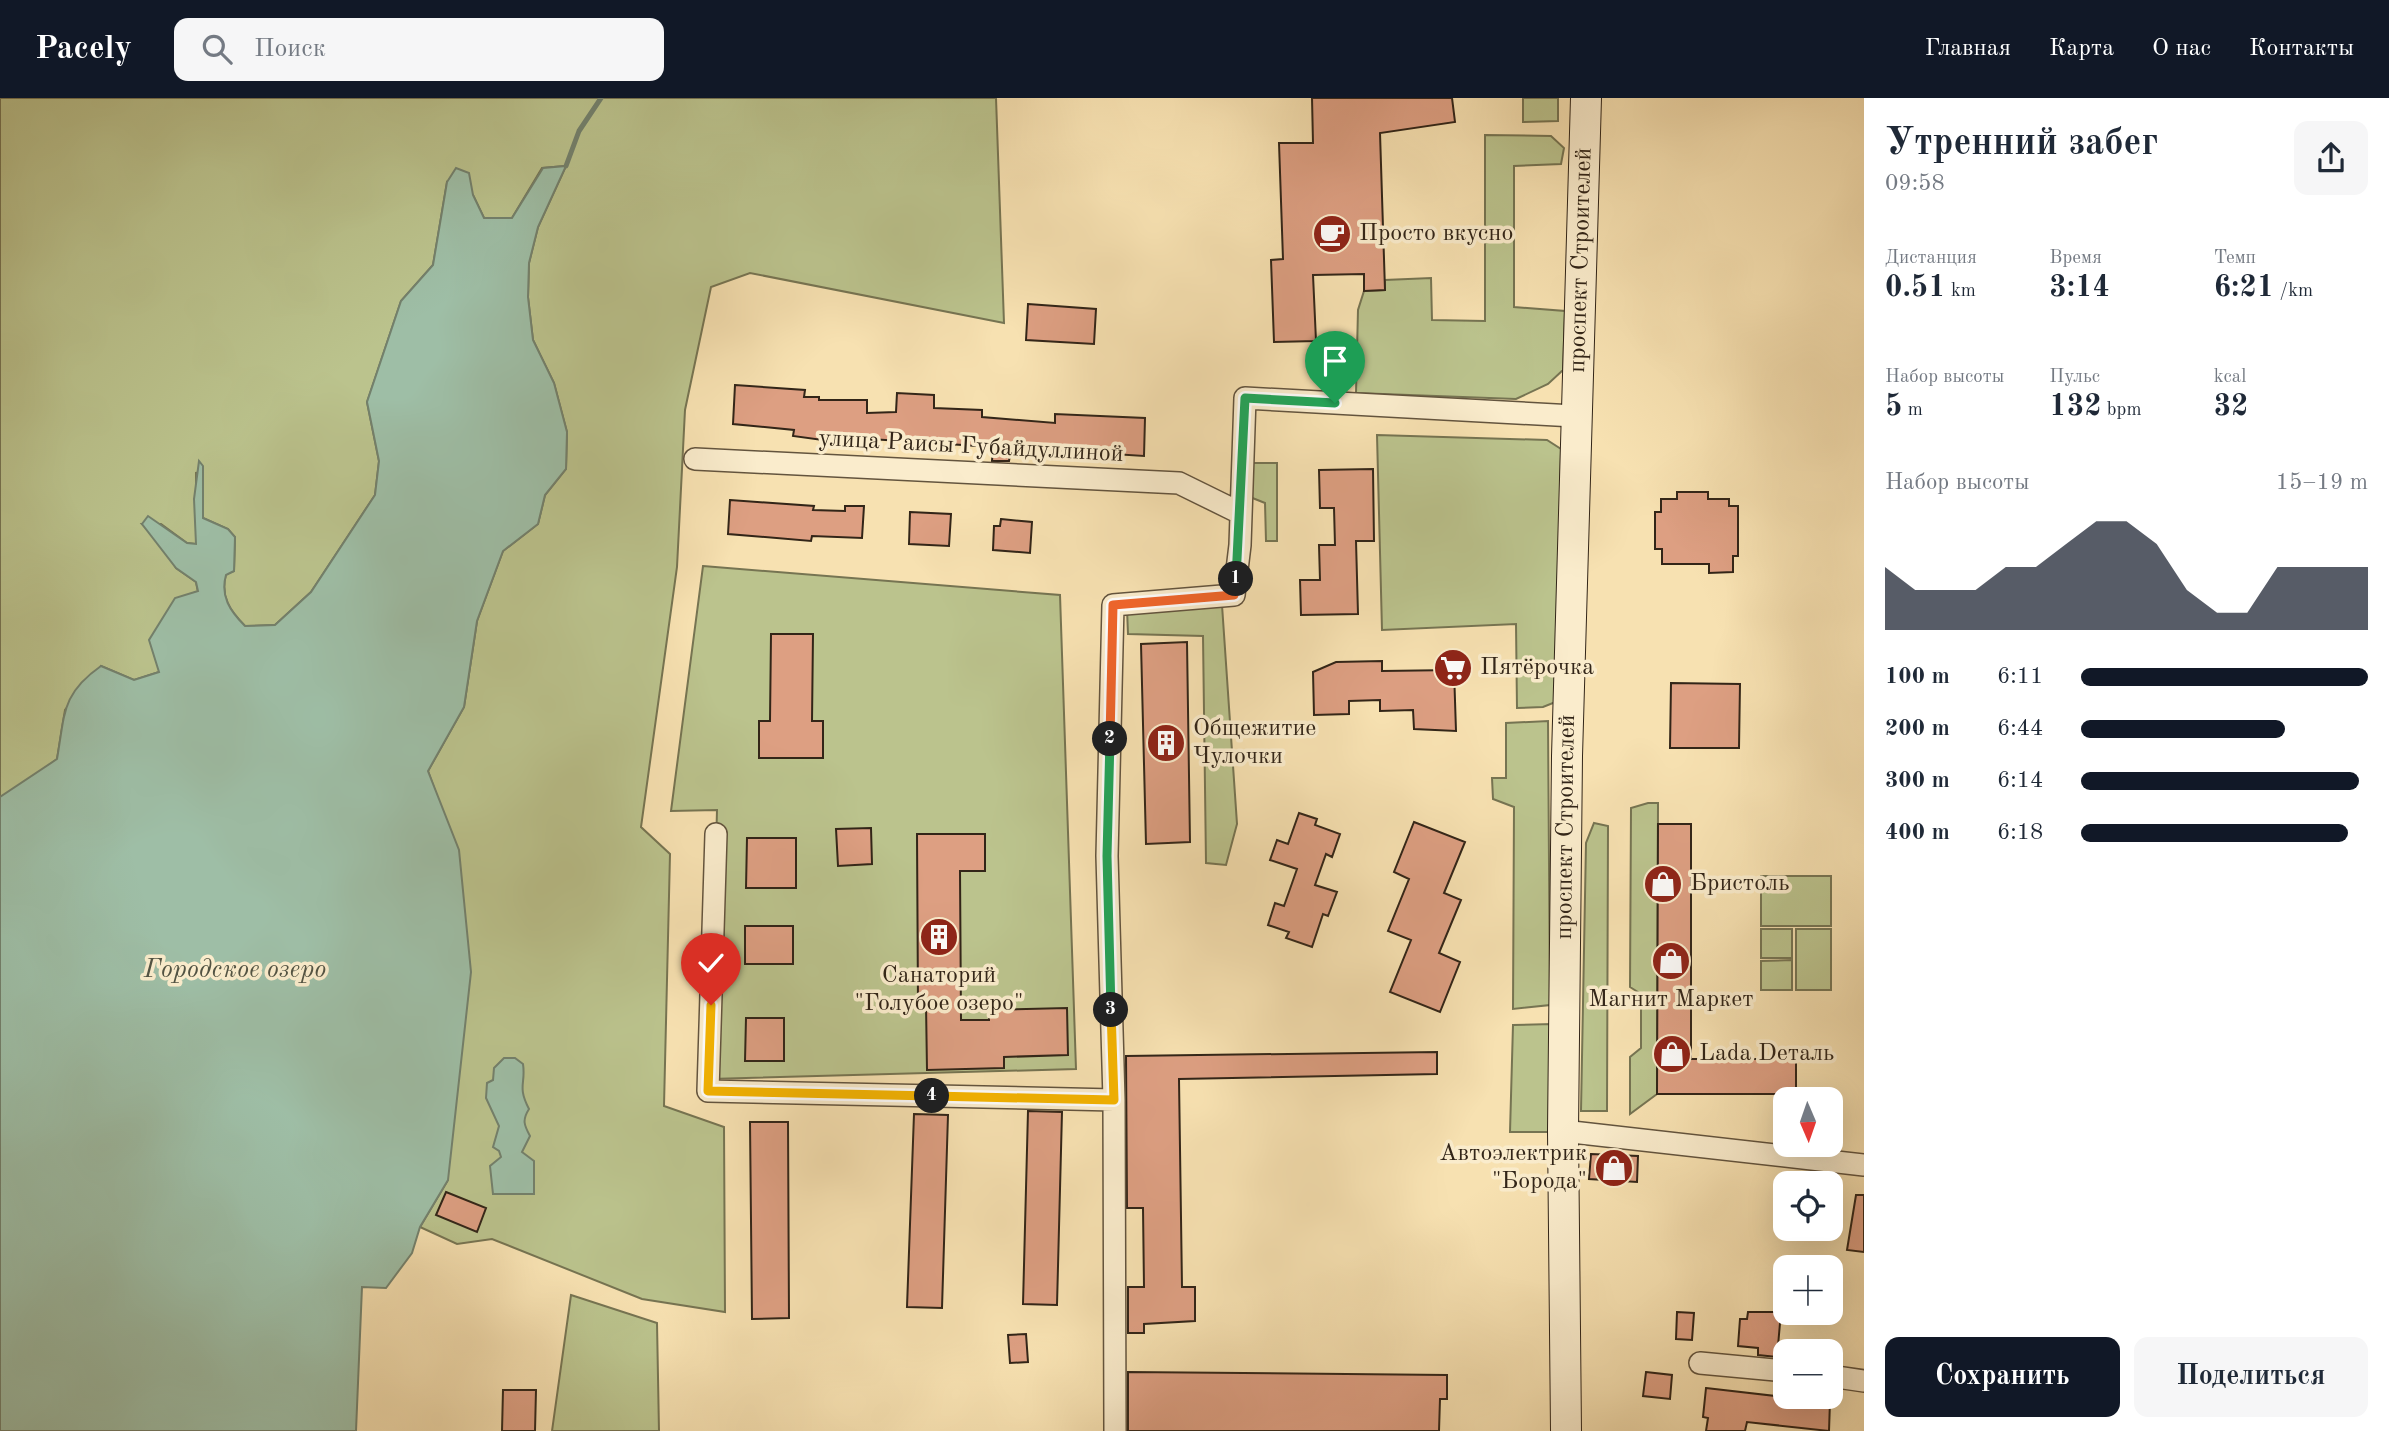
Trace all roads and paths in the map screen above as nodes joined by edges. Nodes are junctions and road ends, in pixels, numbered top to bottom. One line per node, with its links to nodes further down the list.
1 (1586, 98): 2 (street, проспект Строителей)
2 (1574, 416): 4 (street); 7 (street, проспект Строителей)
3 (695, 459): 4 (street, улица Раисы Губайдуллиной)
4 (1238, 512): 6 (street)
5 (716, 834): 6 (street)
6 (1114, 1100): 13 (street)
7 (1563, 1131): 8 (street); 14 (street, проспект Строителей)
8 (1864, 1165)
9 (1700, 1363): 10 (street)
10 (1773, 1370)
11 (1843, 1378): 12 (street)
12 (1864, 1381)
13 (1115, 1431)
14 (1566, 1431)

